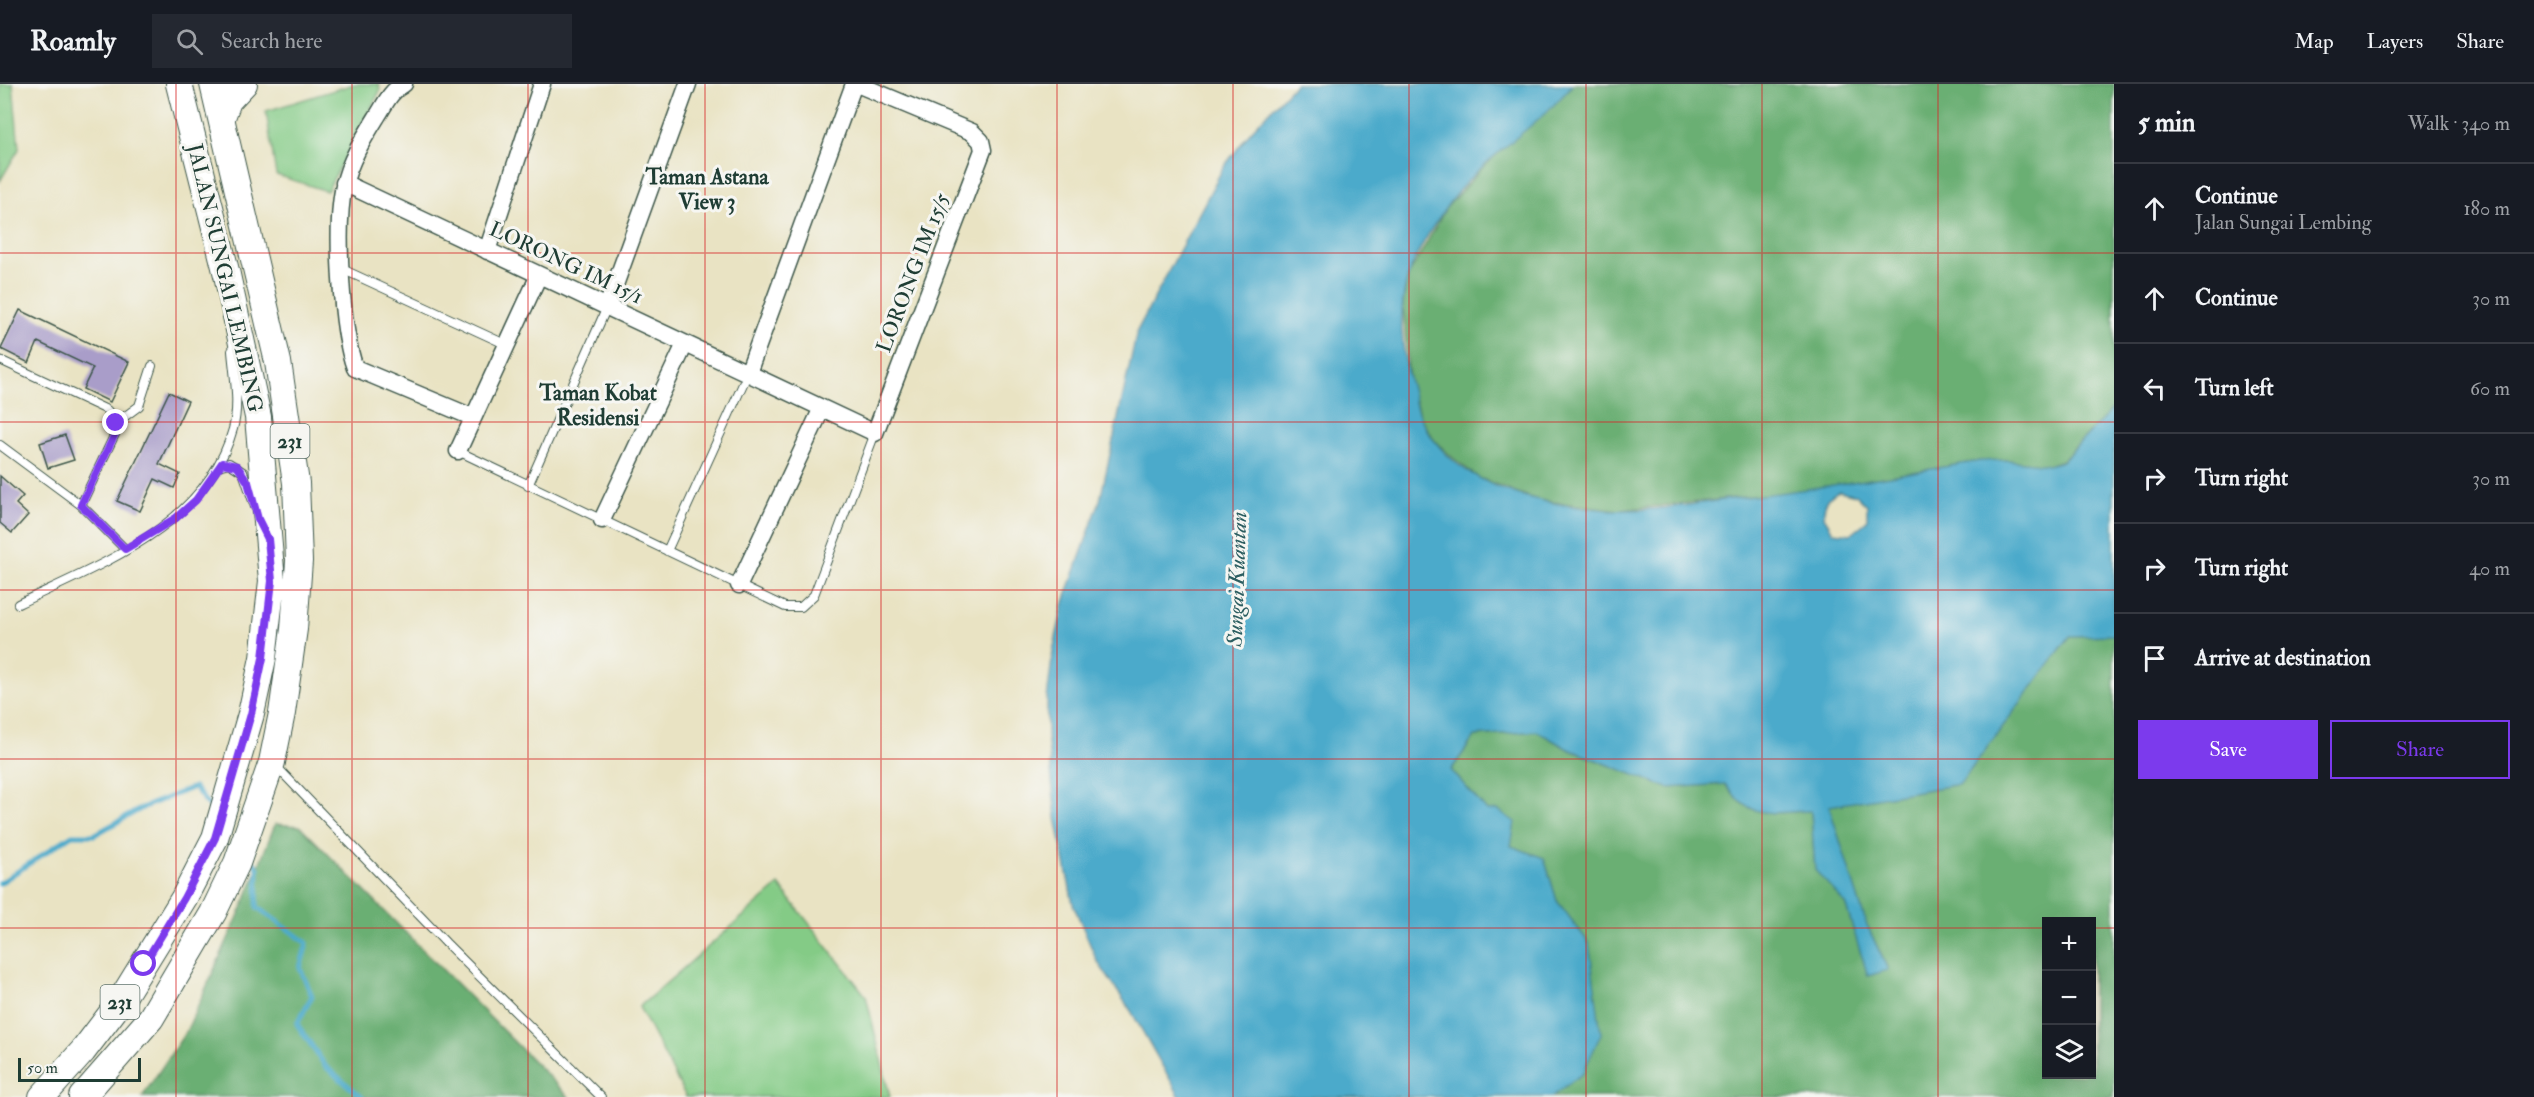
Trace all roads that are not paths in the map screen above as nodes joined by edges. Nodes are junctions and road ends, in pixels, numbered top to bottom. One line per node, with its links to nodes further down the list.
1 (179, 84): 12 (main road, JALAN SUNGAI LEMBING / 231)
2 (213, 84): 8 (main road, JALAN SUNGAI LEMBING / 231)
3 (245, 84): 8 (street)
4 (404, 84): 9 (street)
5 (542, 84): 10 (street)
6 (688, 84): 14 (street)
7 (855, 84): 19 (street); 23 (street, LORONG IM 15/5)
8 (222, 120): 35 (main road, JALAN SUNGAI LEMBING / 231)
9 (344, 183): 10 (street, LORONG IM 15/1); 11 (street)
10 (487, 250): 13 (street, LORONG IM 15/1)
11 (342, 269): 16 (lane); 21 (street)
12 (227, 275): 26 (lane); 30 (main road, JALAN SUNGAI LEMBING / 231)
13 (538, 275): 14 (street, LORONG IM 15/1); 16 (street)
14 (608, 307): 15 (street, LORONG IM 15/1); 27 (lane)
15 (685, 344): 19 (street, LORONG IM 15/1); 29 (street)
16 (505, 345): 21 (street)
17 (0, 360): 22 (lane)
18 (152, 366): 22 (lane)
19 (748, 373): 20 (street, LORONG IM 15/1); 32 (lane)
20 (822, 408): 23 (street, LORONG IM 15/1); 33 (street)
21 (472, 417): 25 (street)
22 (116, 423): 28 (lane)
23 (875, 433): 33 (lane)
24 (0, 445): 28 (lane)
25 (458, 451): 27 (lane)
26 (218, 466): 30 (lane); 31 (lane)
27 (528, 486): 29 (lane)
28 (81, 505): 31 (lane)
29 (602, 520): 32 (lane)
30 (268, 539): 36 (main road, JALAN SUNGAI LEMBING / 231)
31 (125, 549): 34 (lane)
32 (667, 551): 33 (lane)
33 (739, 585)
34 (18, 604)
35 (272, 762): 37 (main road, JALAN SUNGAI LEMBING / 231); 38 (lane)
36 (42, 1097)
37 (82, 1097)
38 (601, 1097)

